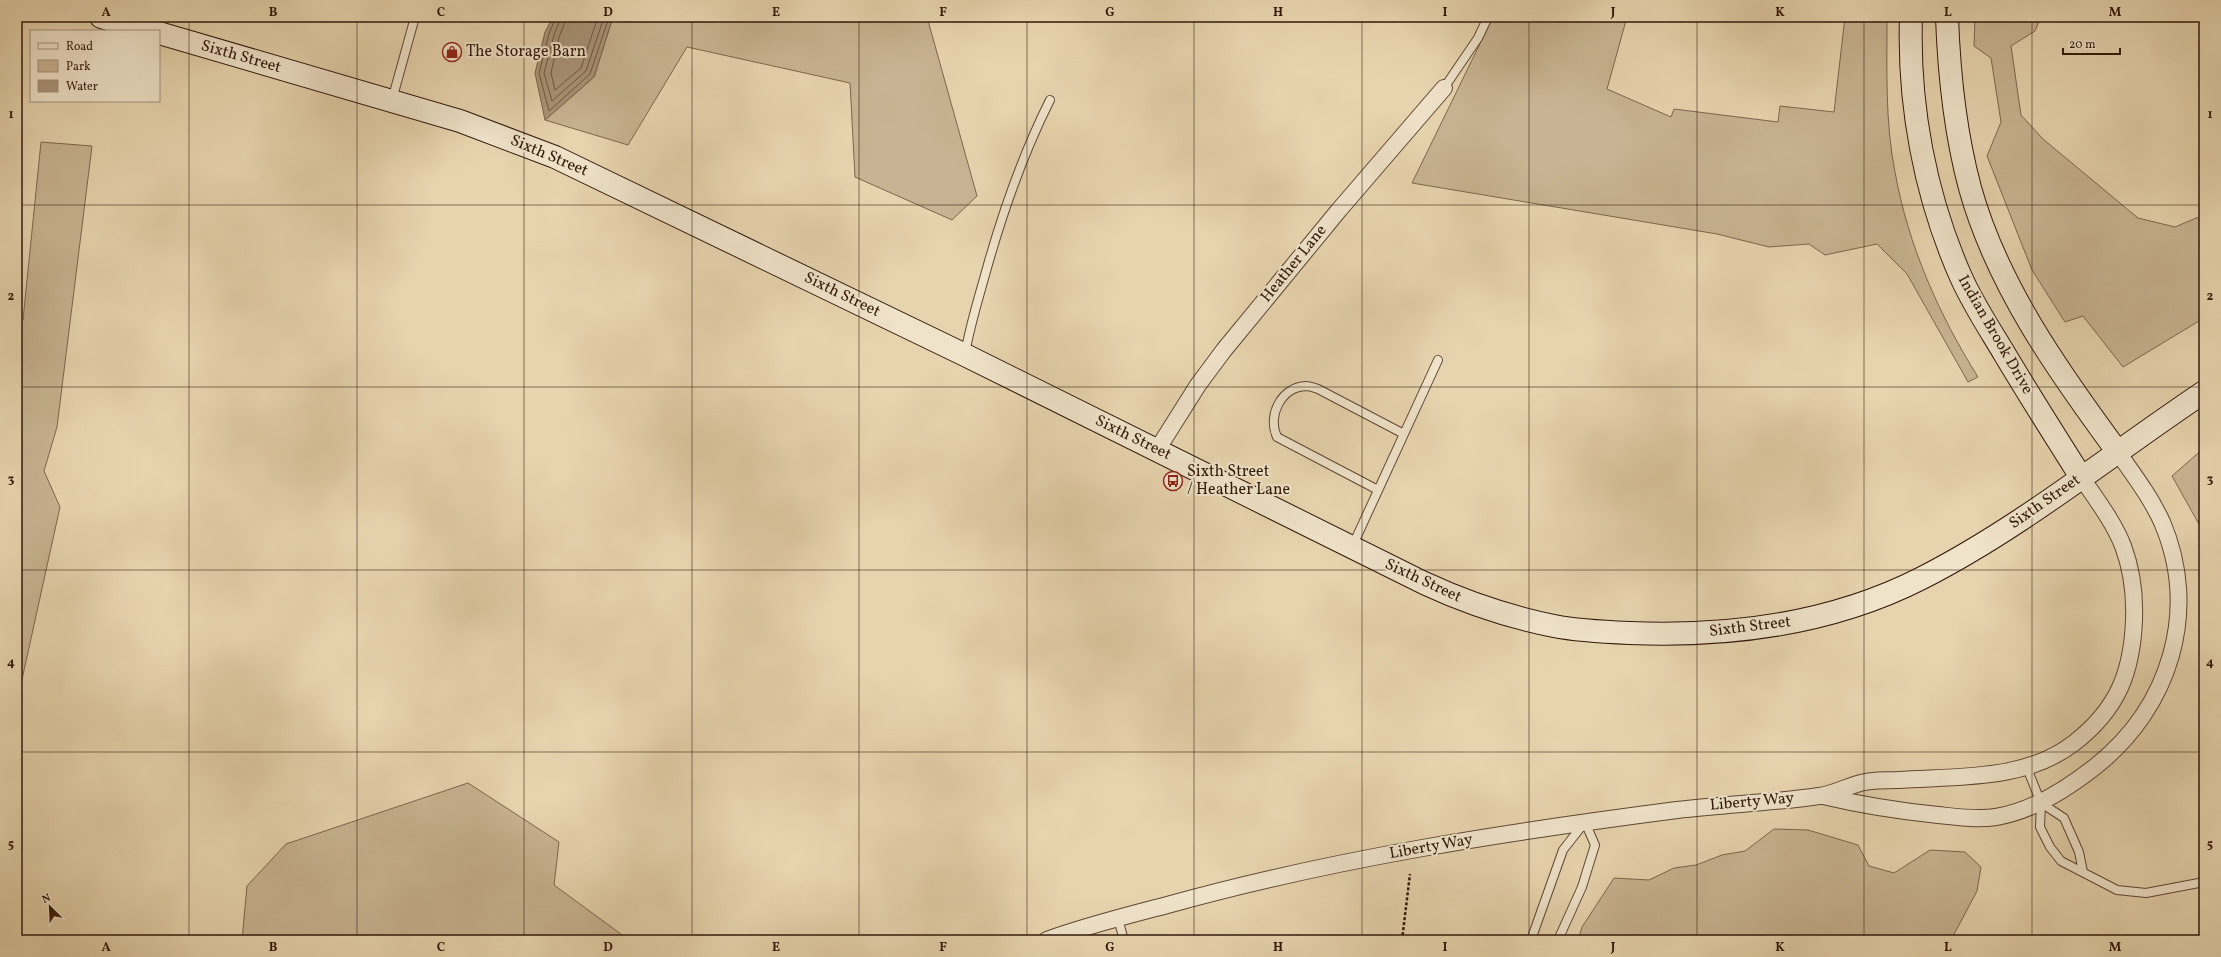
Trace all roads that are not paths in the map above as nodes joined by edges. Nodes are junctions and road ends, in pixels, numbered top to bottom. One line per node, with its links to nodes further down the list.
1 (101, 17): 6 (main road)
2 (415, 17): 10 (lane)
3 (1488, 17): 8 (lane)
4 (1911, 17): 17 (main road, Indian Brook Drive)
5 (1947, 17): 16 (main road)
6 (146, 30)
7 (160, 33): 10 (main road, Sixth Street)
8 (1444, 88): 15 (street, Heather Lane)
9 (1050, 100): 11 (lane)
10 (392, 101): 11 (main road, Sixth Street)
11 (965, 355): 15 (main road, Sixth Street)
12 (1438, 360): 14 (lane)
13 (2204, 392): 16 (main road, Sixth Street)
14 (1404, 434): 18 (lane); 18 (lane)
15 (1157, 450): 19 (main road, Sixth Street)
16 (2117, 452): 17 (main road, Sixth Street); 22 (street, Liberty Way)
17 (2081, 477): 19 (main road, Sixth Street); 20 (street, Liberty Way)
18 (1378, 490): 19 (lane)
19 (1352, 548)
20 (2027, 768): 21 (street, Liberty Way); 22 (lane)
21 (1823, 796): 22 (street, Liberty Way); 23 (street, Liberty Way)
22 (2041, 803): 24 (lane); 24 (lane)
23 (1585, 822): 26 (street, Liberty Way); 29 (lane); 30 (lane)
24 (2083, 872): 25 (lane)
25 (2204, 882)
26 (1118, 919): 27 (street, Liberty Way); 28 (lane)
27 (1047, 940)
28 (1124, 940)
29 (1531, 940)
30 (1558, 940)

